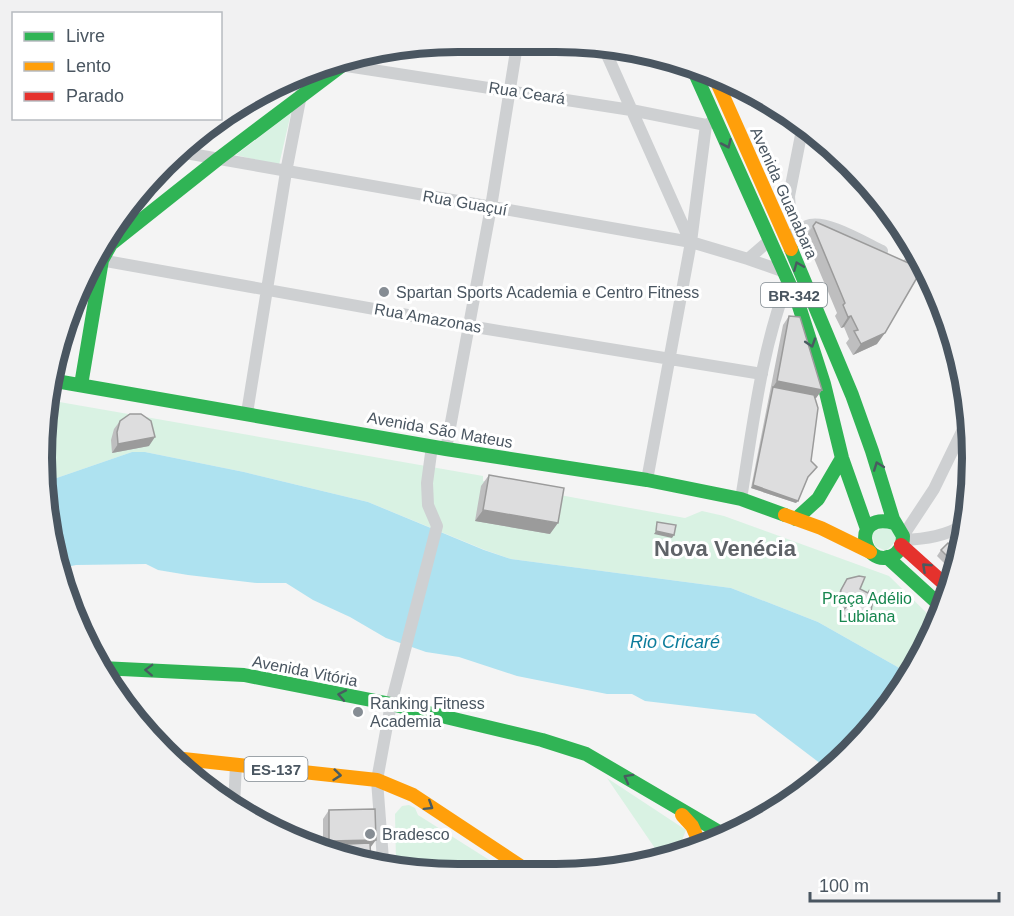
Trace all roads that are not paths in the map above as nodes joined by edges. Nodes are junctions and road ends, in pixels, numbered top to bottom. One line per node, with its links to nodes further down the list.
1 (516, 52): 8 (street)
2 (609, 56): 10 (street)
3 (357, 65): 8 (street, Rua Ceará)
4 (330, 73): 9 (main road)
5 (696, 78): 11 (main road, Avenida Guanabara / BR-342)
6 (303, 83): 9 (street)
7 (719, 87): 17 (main road, Avenida Guanabara / BR-342)
8 (511, 90): 10 (street, Rua Ceará); 18 (street)
9 (300, 98): 14 (main road); 15 (street)
10 (631, 110): 11 (street, Rua Ceará); 22 (street)
11 (711, 122): 21 (main road, Avenida Guanabara / BR-342, one-way to 21); 22 (street)
12 (800, 134): 16 (street)
13 (190, 154): 14 (street, Rua Guaçuí)
14 (218, 159): 15 (street, Rua Guaçuí); 20 (main road)
15 (286, 172): 18 (street, Rua Guaçuí); 28 (street)
16 (791, 188): 17 (street); 19 (street)
17 (764, 191): 19 (main road, Avenida Guanabara / BR-342)
18 (491, 207): 22 (street, Rua Guaçuí); 31 (street)
19 (793, 234): 25 (street); 47 (main road, Avenida Guanabara / BR-342, one-way to 19)
20 (117, 239)
21 (770, 240): 23 (street); 27 (main road, Avenida Guanabara / BR-342)
22 (691, 242): 23 (street, Rua Guaçuí); 32 (street)
23 (748, 259): 27 (street, Avenida Guanabara)
24 (104, 260): 28 (street, Rua Amazonas)
25 (913, 265)
26 (97, 274): 35 (main road)
27 (787, 277): 29 (main road, Avenida Guanabara / BR-342); 30 (street, Avenida Guanabara)
28 (268, 290): 31 (street, Rua Amazonas); 36 (street)
29 (798, 303): 30 (street); 40 (main road, Avenida Guanabara / BR-342, one-way to 40)
30 (776, 312): 33 (street, Avenida Guanabara)
31 (469, 326): 32 (street, Rua Amazonas); 39 (street)
32 (669, 359): 33 (street, Rua Amazonas); 41 (street)
33 (762, 374): 42 (street, Avenida Guanabara)
34 (60, 382): 35 (main road, Avenida São Mateus)
35 (81, 385): 36 (main road, Avenida São Mateus)
36 (247, 413): 38 (main road, Avenida São Mateus)
37 (961, 433): 47 (street)
38 (432, 446): 39 (main road, Avenida São Mateus); 53 (street)
39 (446, 449): 41 (main road, Avenida São Mateus)
40 (842, 458): 43 (main road); 46 (main road, Avenida Guanabara / BR-342)
41 (647, 480): 42 (main road, Avenida São Mateus)
42 (741, 499): 43 (main road, Avenida São Mateus)
43 (796, 519): 44 (main road, Avenida São Mateus)
44 (821, 528): 46 (main road, Avenida São Mateus); 48 (main road, Avenida São Mateus)
45 (955, 530): 47 (street)
46 (866, 532): 47 (main road); 48 (main road, BR-342)
47 (899, 534): 49 (main road); 50 (main road, one-way to 47)
48 (870, 552): 49 (main road)
49 (887, 557): 51 (main road)
50 (942, 581)
51 (935, 601)
52 (112, 669): 53 (main road, Avenida Vitória, one-way to 52)
53 (391, 704): 56 (street); 58 (main road, Avenida Vitória, one-way to 53)
54 (187, 759): 55 (main road, ES-137)
55 (236, 764): 56 (main road, ES-137, one-way to 56); 57 (street)
56 (377, 780): 61 (street); 62 (main road, ES-137, one-way to 62)
57 (234, 796)
58 (677, 809): 59 (main road, Avenida Vitória); 60 (main road)
59 (716, 831)
60 (698, 838)
61 (383, 857)
62 (517, 864)

